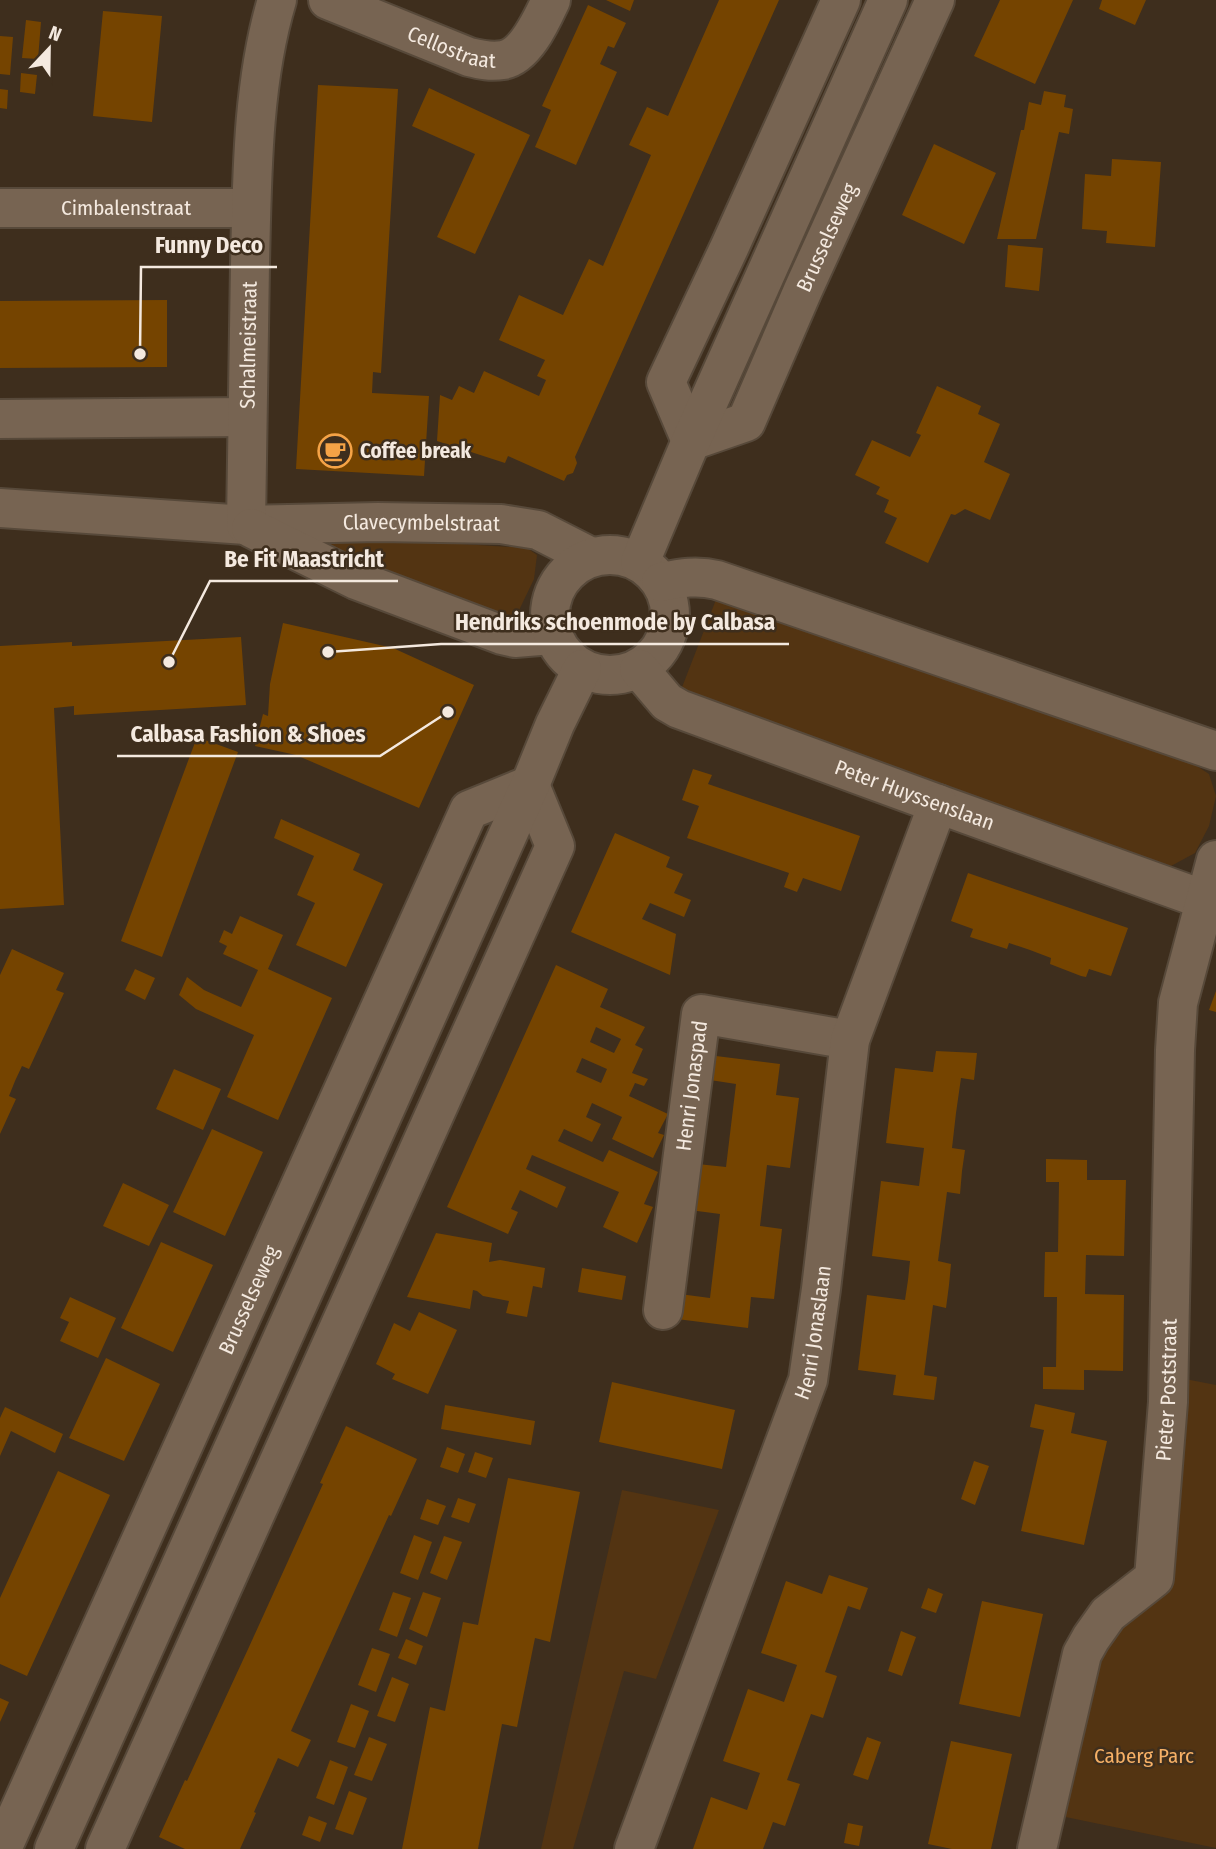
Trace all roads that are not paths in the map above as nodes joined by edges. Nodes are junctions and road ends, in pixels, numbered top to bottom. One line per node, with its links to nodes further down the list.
1 (278, 0): 8 (street, Schalmeistraat)
2 (328, 0): 3 (street, Cellostraat)
3 (551, 0)
4 (841, 0): 11 (street)
5 (888, 0): 11 (street, Brusselseweg)
6 (935, 0): 11 (street, Brusselseweg)
7 (0, 208): 8 (street, Cimbalenstraat)
8 (251, 208): 9 (street, Schalmeistraat)
9 (247, 417): 10 (street); 13 (street, Schalmeistraat)
10 (0, 419)
11 (691, 440): 15 (street, Brusselseweg)
12 (0, 508): 13 (street, Clavecymbelstraat)
13 (246, 525): 14 (street, Clavecymbelstraat); 16 (street, Clavecymbelstraat)
14 (591, 557): 15 (street); 16 (street)
15 (650, 572): 18 (street); 19 (street)
16 (552, 635): 17 (street)
17 (582, 669): 18 (street); 20 (street)
18 (639, 669): 21 (street, Peter Huyssenslaan)
19 (1216, 751)
20 (530, 785): 26 (street, Brusselseweg); 27 (street); 28 (street)
21 (938, 804): 23 (street, Peter Huyssenslaan); 24 (street, Henri Jonaslaan)
22 (1216, 860): 23 (street)
23 (1210, 902): 30 (street, Pieter Poststraat)
24 (850, 1040): 25 (street, Henri Jonaspad); 29 (street, Henri Jonaslaan)
25 (663, 1310)
26 (2, 1849)
27 (54, 1849)
28 (105, 1849)
29 (634, 1849)
30 (1037, 1849)

